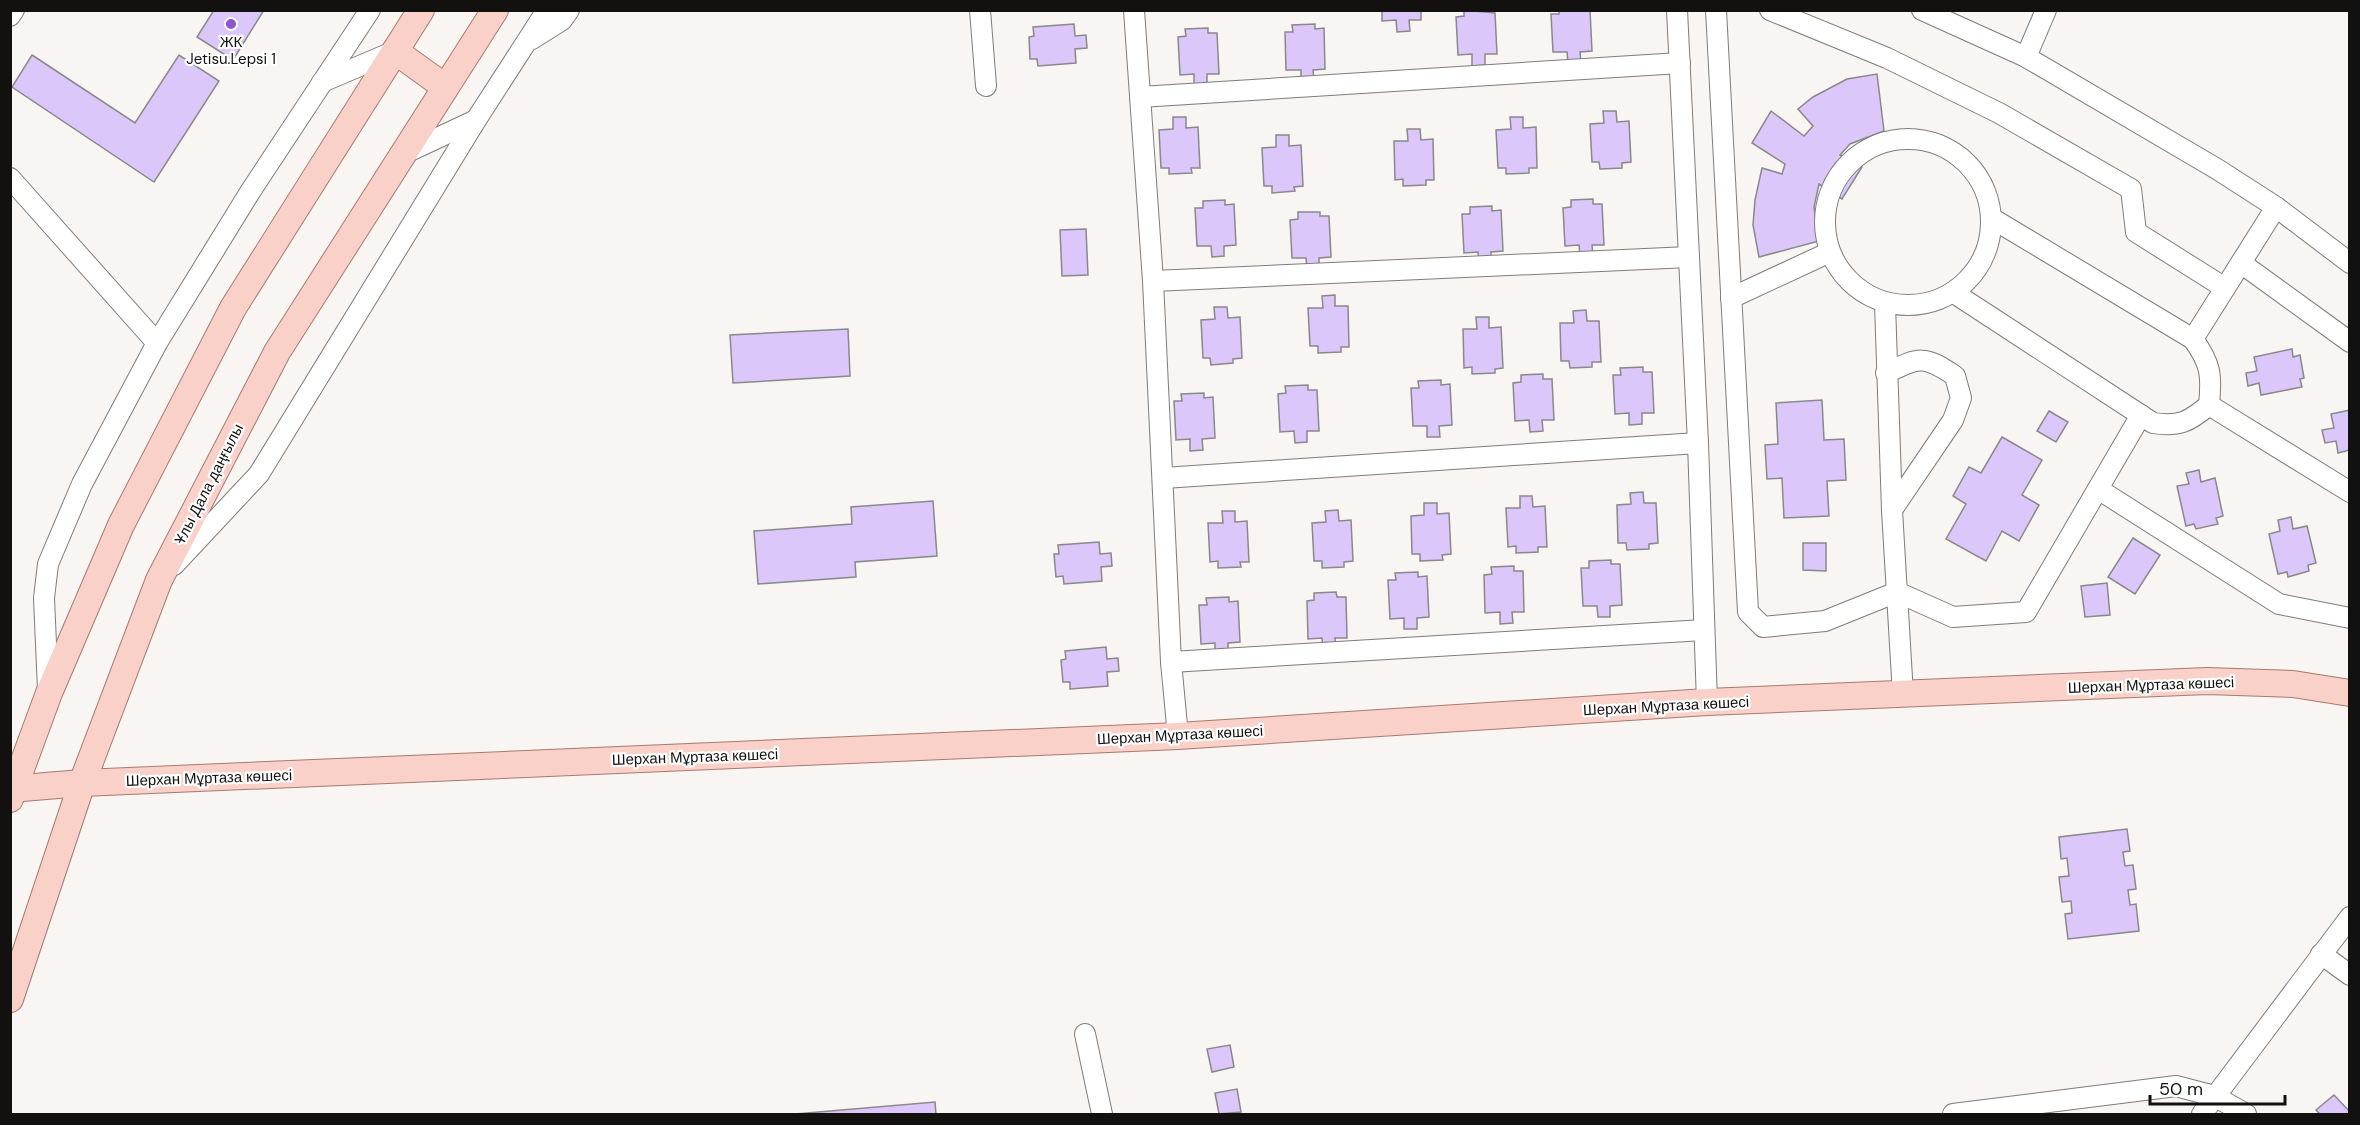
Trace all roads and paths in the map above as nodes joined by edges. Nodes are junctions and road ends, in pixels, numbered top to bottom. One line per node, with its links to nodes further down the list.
1 (14, 10): 14 (street)
2 (370, 10): 19 (street)
3 (421, 10): 16 (main road)
4 (495, 10): 21 (main road, Ұлы Дала даңғылы)
5 (548, 10): 15 (street)
6 (569, 10): 15 (street)
7 (980, 10): 20 (street)
8 (1134, 10): 22 (street)
9 (1677, 10): 18 (street)
10 (1716, 10): 35 (street)
11 (1770, 10): 33 (street)
12 (1922, 10): 17 (street)
13 (2046, 10): 17 (street)
14 (10, 16)
15 (527, 42): 23 (street)
16 (395, 51): 19 (street); 21 (main road); 53 (main road)
17 (2026, 57): 26 (street)
18 (1680, 63): 22 (street); 29 (street)
19 (322, 82): 39 (street)
20 (986, 86)
21 (445, 87): 24 (main road, Ұлы Дала даңғылы)
22 (1140, 97): 32 (street)
23 (476, 120): 24 (street); 48 (street)
24 (401, 155): 48 (main road, Ұлы Дала даңғылы)
25 (10, 178): 39 (street)
26 (2276, 207): 30 (street); 31 (street)
27 (1993, 219): 28 (street); 34 (street); 37 (street)
28 (1830, 252): 35 (street); 36 (street)
29 (1689, 257): 32 (street); 43 (street)
30 (2241, 263): 33 (street); 38 (street)
31 (2349, 263)
32 (1153, 280): 44 (street)
33 (2225, 288): 37 (street)
34 (1954, 293): 36 (street); 42 (street)
35 (1731, 298): 49 (street)
36 (1885, 304): 40 (street)
37 (2193, 339): 41 (street)
38 (2349, 342)
39 (157, 343): 53 (street)
40 (1886, 373): 47 (street); 47 (street)
41 (2209, 405): 42 (street); 46 (street)
42 (2141, 416): 45 (street)
43 (1698, 443): 44 (street); 51 (street)
44 (1163, 478): 52 (street)
45 (2098, 489): 49 (street); 50 (street)
46 (2349, 492)
47 (1892, 510): 49 (street)
48 (159, 580): 58 (main road, Ұлы Дала даңғылы)
49 (1897, 592): 55 (street)
50 (2349, 618)
51 (1704, 630): 52 (street); 56 (street)
52 (1172, 662): 57 (street)
53 (49, 693): 59 (main road)
54 (2349, 693): 55 (main road, Шерхан Мұртаза көшесі)
55 (1903, 694): 56 (main road, Шерхан Мұртаза көшесі)
56 (1707, 702): 57 (main road, Шерхан Мұртаза көшесі)
57 (1178, 736): 58 (main road, Шерхан Мұртаза көшесі)
58 (82, 783): 59 (main road, Шерхан Мұртаза көшесі); 63 (main road, Ұлы Дала даңғылы)
59 (12, 792)
60 (2349, 917): 61 (street)
61 (2321, 954): 62 (street); 65 (street)
62 (2349, 975)
63 (10, 999)
64 (1085, 1034): 66 (street)
65 (2214, 1096): 67 (street); 68 (street); 69 (street)
66 (1101, 1114)
67 (1953, 1114)
68 (2202, 1114)
69 (2246, 1114)

